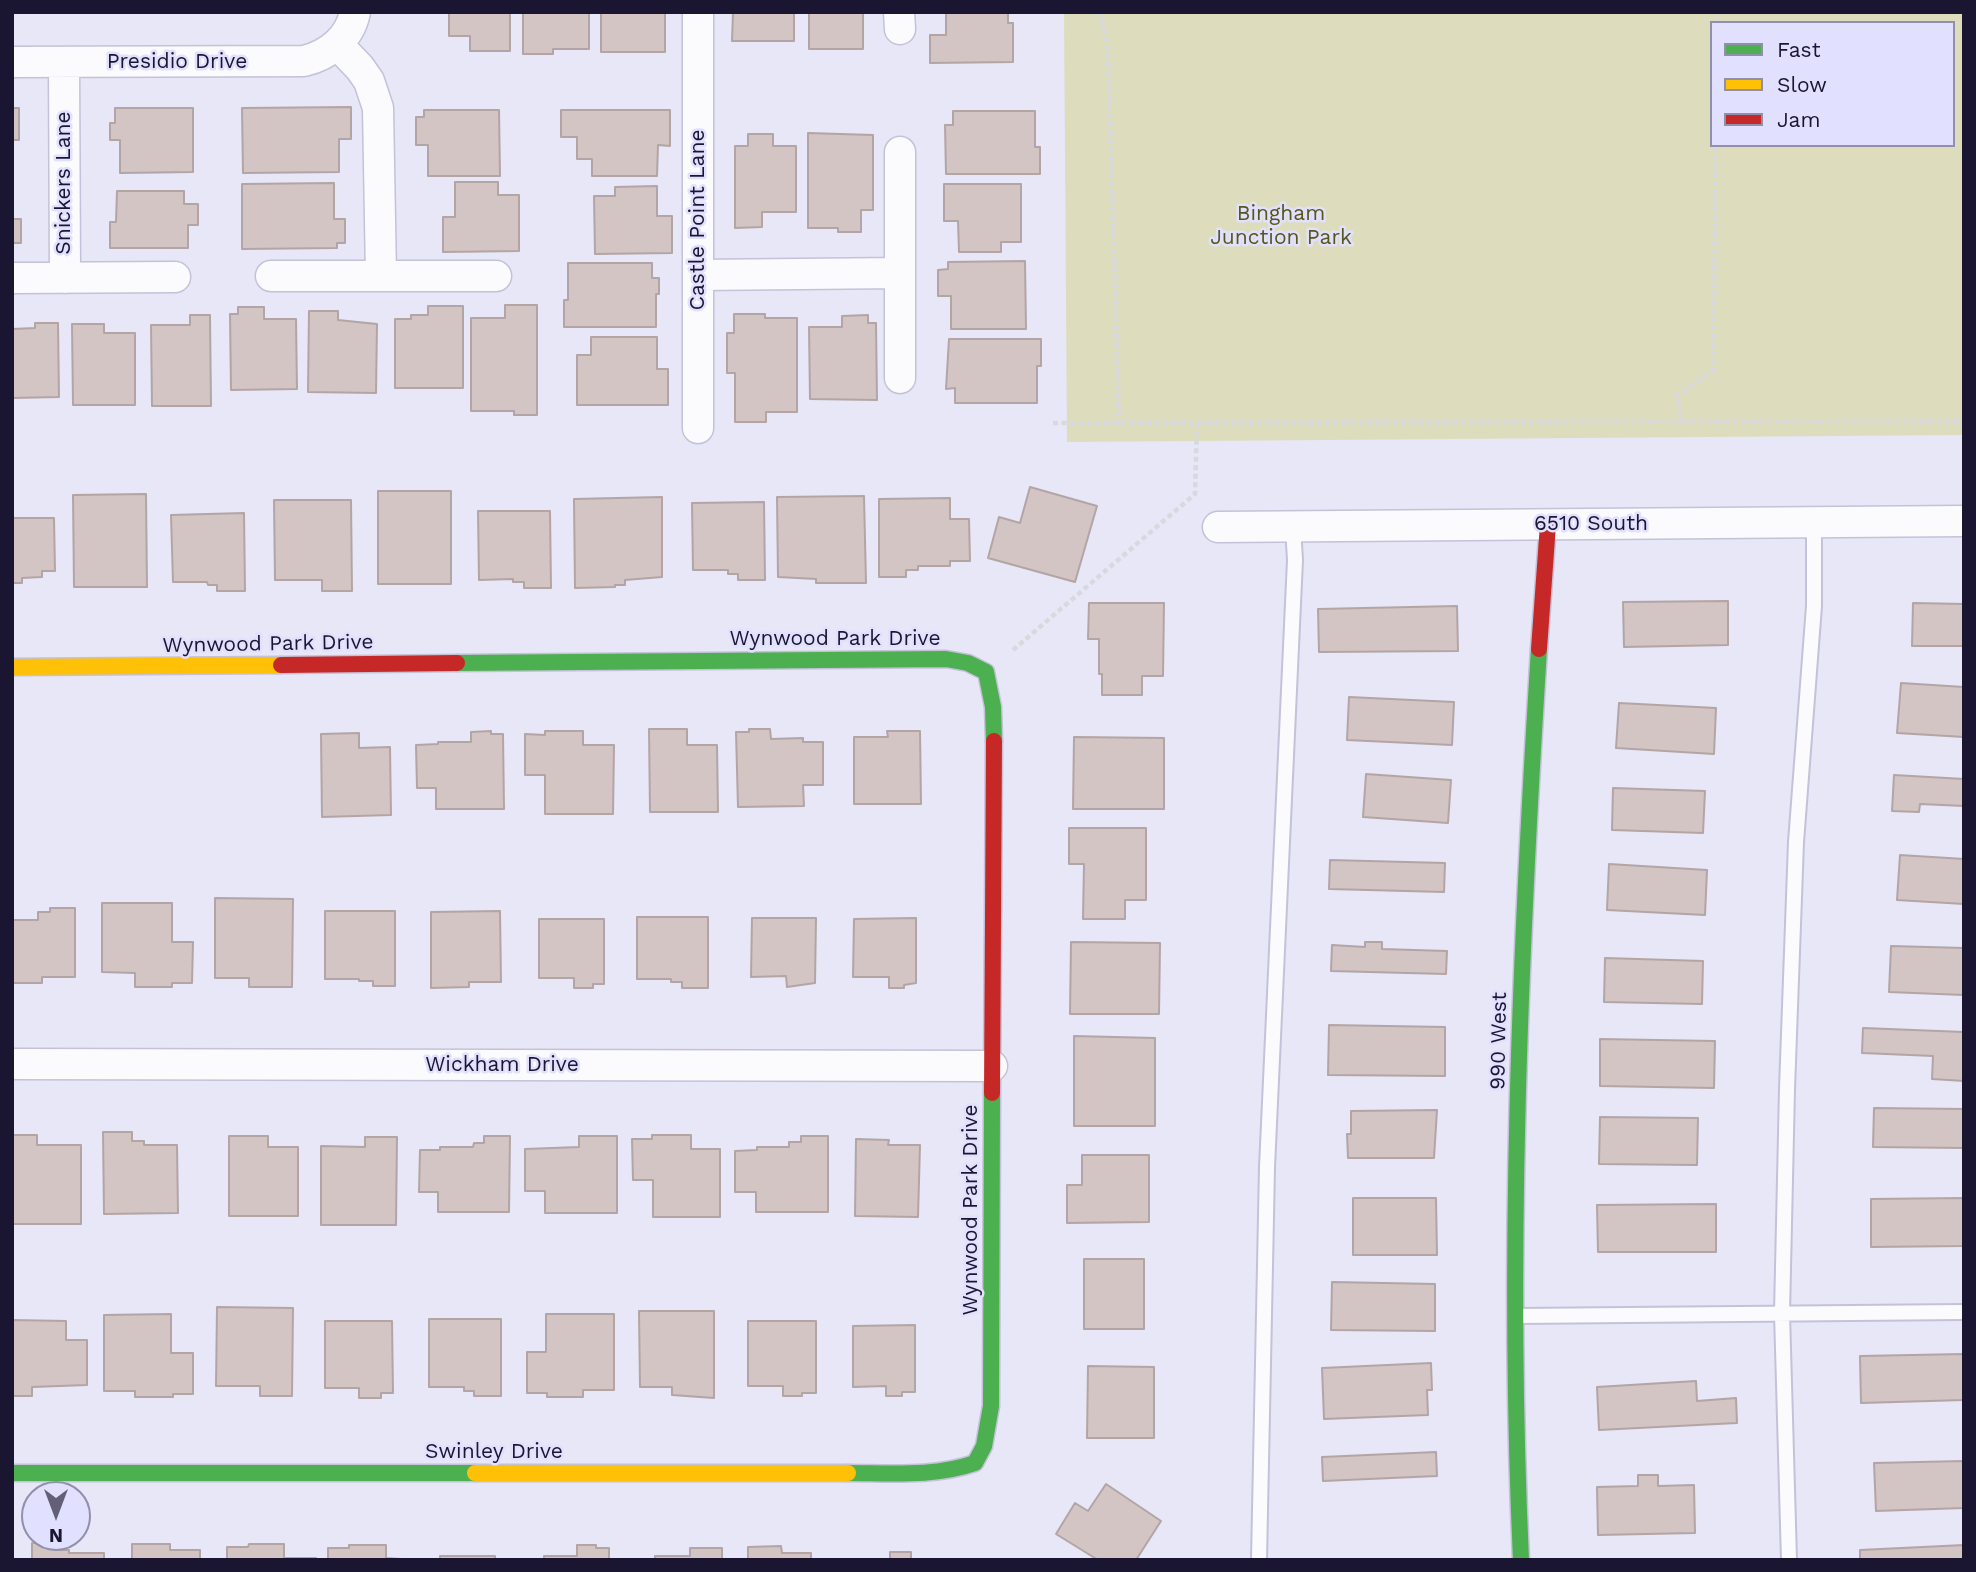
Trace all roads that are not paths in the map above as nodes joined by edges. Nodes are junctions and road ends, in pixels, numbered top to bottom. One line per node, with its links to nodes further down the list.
1 (355, 12): 3 (street)
2 (698, 12): 8 (street, Castle Point Lane)
3 (337, 44): 5 (street, Presidio Drive); 10 (street)
4 (12, 62): 5 (street, Presidio Drive)
5 (64, 62): 14 (street, Snickers Lane)
6 (900, 152): 7 (street)
7 (900, 273): 8 (street); 15 (street)
8 (698, 275): 16 (street, Castle Point Lane)
9 (271, 276): 10 (street)
10 (381, 276): 11 (street)
11 (496, 276)
12 (175, 277): 14 (street, Snickers Lane)
13 (12, 278): 14 (street)
14 (65, 278)
15 (901, 378)
16 (698, 428)
17 (1964, 521): 18 (street, 6510 South)
18 (1814, 523): 19 (street, 6510 South); 26 (lane)
19 (1548, 524): 21 (street, 6510 South); 27 (street, 990 West)
20 (1218, 527): 21 (street, 6510 South)
21 (1293, 527): 30 (lane)
22 (12, 667): 24 (street, Wynwood Park Drive)
23 (12, 1064): 24 (street, Wickham Drive)
24 (992, 1066): 28 (street, Wynwood Park Drive)
25 (1964, 1312): 26 (lane)
26 (1782, 1313): 27 (lane); 32 (lane)
27 (1516, 1316): 31 (street, 990 West)
28 (975, 1463): 29 (street, Swinley Drive)
29 (12, 1472)
30 (1259, 1560)
31 (1521, 1560)
32 (1789, 1560)

